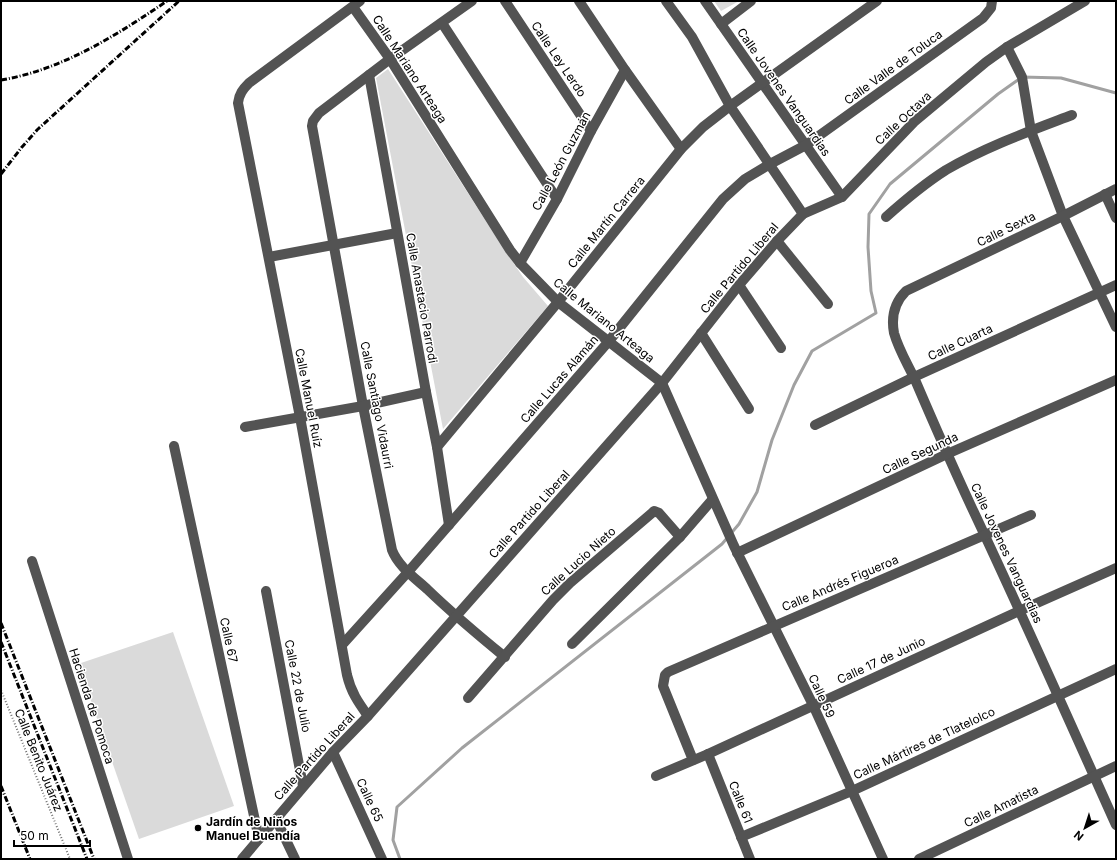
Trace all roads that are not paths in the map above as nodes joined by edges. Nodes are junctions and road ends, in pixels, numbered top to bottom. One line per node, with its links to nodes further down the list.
1 (472, 1): 11 (street)
2 (505, 1): 20 (street, Calle Ley Lerdo)
3 (579, 1): 15 (street)
4 (666, 1): 18 (street)
5 (705, 1): 12 (street, Calle Jovenes Vanguardias)
6 (751, 1): 12 (street)
7 (876, 1): 17 (street, Calle Martín Carrera)
8 (1085, 1): 13 (street, Calle Octava)
9 (357, 4): 14 (street, Calle Mariano Arteaga); 36 (street, Calle Manuel Ruíz)
10 (991, 4): 22 (street, Calle Valle de Toluca)
11 (442, 23): 14 (street); 28 (street)
12 (721, 24): 17 (street, Calle Jovenes Vanguardias)
13 (1007, 47): 21 (street); 27 (street, Calle Octava)
14 (390, 60): 16 (street); 37 (street, Calle Mariano Arteaga)
15 (625, 70): 20 (street, Calle León Guzmán); 23 (street)
16 (369, 75): 33 (street, Calle Anastacio Parrodi); 35 (street, Calle Santiago Vidaurri)
17 (762, 84): 18 (street, Calle Martín Carrera); 22 (street, Calle Jovenes Vanguardias)
18 (730, 106): 23 (street, Calle Martín Carrera); 24 (street)
19 (1072, 115): 21 (street)
20 (591, 131): 28 (street, Calle León Guzmán)
21 (1031, 131): 30 (street); 31 (street)
22 (806, 145): 24 (street, Calle Lucas Alamán); 27 (street, Calle Jovenes Vanguardias)
23 (681, 149): 42 (street, Calle Martín Carrera)
24 (770, 164): 29 (street); 46 (street, Calle Lucas Alamán)
25 (1116, 189): 26 (street, Calle Sexta)
26 (1105, 194): 30 (street, Calle Sexta); 32 (street)
27 (842, 197): 29 (street, Calle Partido Liberal)
28 (557, 199): 37 (street, Calle León Guzmán)
29 (803, 214): 34 (street, Calle Partido Liberal)
30 (1063, 216): 40 (street, Calle Sexta); 41 (street)
31 (886, 217)
32 (1116, 218)
33 (397, 233): 35 (street); 51 (street, Calle Anastacio Parrodi)
34 (777, 241): 38 (street, Calle Partido Liberal); 43 (street)
35 (334, 245): 36 (street); 52 (street, Calle Santiago Vidaurri)
36 (269, 258): 54 (street, Calle Manuel Ruíz)
37 (520, 262): 42 (street, Calle Mariano Arteaga)
38 (739, 285): 45 (street, Calle Partido Liberal); 47 (street)
39 (1116, 285): 41 (street, Calle Cuarta)
40 (906, 291): 48 (street, Calle Jovenes Vanguardias)
41 (1099, 292): 44 (street); 48 (street, Calle Cuarta)
42 (558, 302): 46 (street, Calle Mariano Arteaga); 58 (street, Calle Martín Carrera)
43 (828, 304)
44 (1116, 327)
45 (701, 333): 50 (street, Calle Partido Liberal); 53 (street)
46 (609, 341): 50 (street, Calle Mariano Arteaga); 62 (street, Calle Lucas Alamán)
47 (781, 348)
48 (914, 377): 55 (street, Calle Cuarta); 59 (street, Calle Jovenes Vanguardias)
49 (1116, 380): 59 (street, Calle Segunda)
50 (662, 383): 60 (street, Calle Mariano Arteaga); 71 (street, Calle Partido Liberal)
51 (426, 392): 52 (street); 58 (street, Calle Anastacio Parrodi)
52 (363, 406): 54 (street); 68 (street, Calle Santiago Vidaurri)
53 (749, 409)
54 (300, 417): 56 (street); 74 (street, Calle Manuel Ruíz)
55 (815, 425)
56 (245, 427)
57 (174, 446): 92 (street, Calle 67)
58 (437, 447): 62 (street, Calle Anastacio Parrodi)
59 (947, 454): 63 (street, Calle Jovenes Vanguardias); 65 (street, Calle Segunda)
60 (712, 500): 64 (street); 65 (street, Calle Mariano Arteaga)
61 (1031, 515): 63 (street, Calle Andrés Figueroa)
62 (449, 525): 68 (street, Calle Lucas Alamán)
63 (985, 535): 70 (street, Calle Jovenes Vanguardias); 72 (street, Calle Andrés Figueroa)
64 (680, 537): 73 (street); 75 (street, Calle Lucio Nieto)
65 (736, 550): 72 (street, Calle 59)
66 (32, 562): 93 (street, Hacienda de Pomoca)
67 (1116, 568): 70 (street, Calle 17 de Junio)
68 (408, 572): 71 (street, Calle Santiago Vidaurri); 74 (street, Calle Lucas Alamán)
69 (266, 591): 87 (street, Calle 22 de Julio)
70 (1019, 611): 77 (street, Calle Jovenes Vanguardias); 79 (street, Calle 17 de Junio)
71 (456, 616): 75 (street, Calle Santiago Vidaurri); 80 (street, Calle Partido Liberal)
72 (774, 626): 79 (street, Calle 59); 83 (street, Calle Andrés Figueroa)
73 (572, 644)
74 (342, 646): 80 (street, Calle Manuel Ruíz)
75 (505, 657): 78 (street, Calle Lucio Nieto)
76 (1116, 669): 77 (street, Calle Mártires de Tlatelolco)
77 (1058, 695): 86 (street, Calle Jovenes Vanguardias); 88 (street, Calle Mártires de Tlatelolco)
78 (468, 698)
79 (813, 705): 82 (street, Calle 17 de Junio); 88 (street, Calle 59)
80 (368, 716): 81 (street, Calle Partido Liberal)
81 (333, 752): 87 (street, Calle Partido Liberal); 96 (street, Calle 65)
82 (708, 754): 83 (street, Calle 17 de Junio); 91 (street, Calle 61)
83 (693, 760): 85 (street, Calle 17 de Junio)
84 (1116, 766): 86 (street, Calle Amatista)
85 (656, 776)
86 (1094, 776): 90 (street, Calle Jovenes Vanguardias); 99 (street, Calle Amatista)
87 (303, 786): 89 (street, Calle Partido Liberal)
88 (852, 791): 91 (street, Calle Mártires de Tlatelolco); 98 (street, Calle 59)
89 (276, 819): 92 (street, Calle Partido Liberal); 95 (street)
90 (1116, 825)
91 (741, 837): 97 (street, Calle 61)
92 (259, 839): 94 (street, Calle Partido Liberal)
93 (128, 859)
94 (242, 859)
95 (295, 859)
96 (382, 859)
97 (750, 859)
98 (883, 859)
99 (919, 859)

